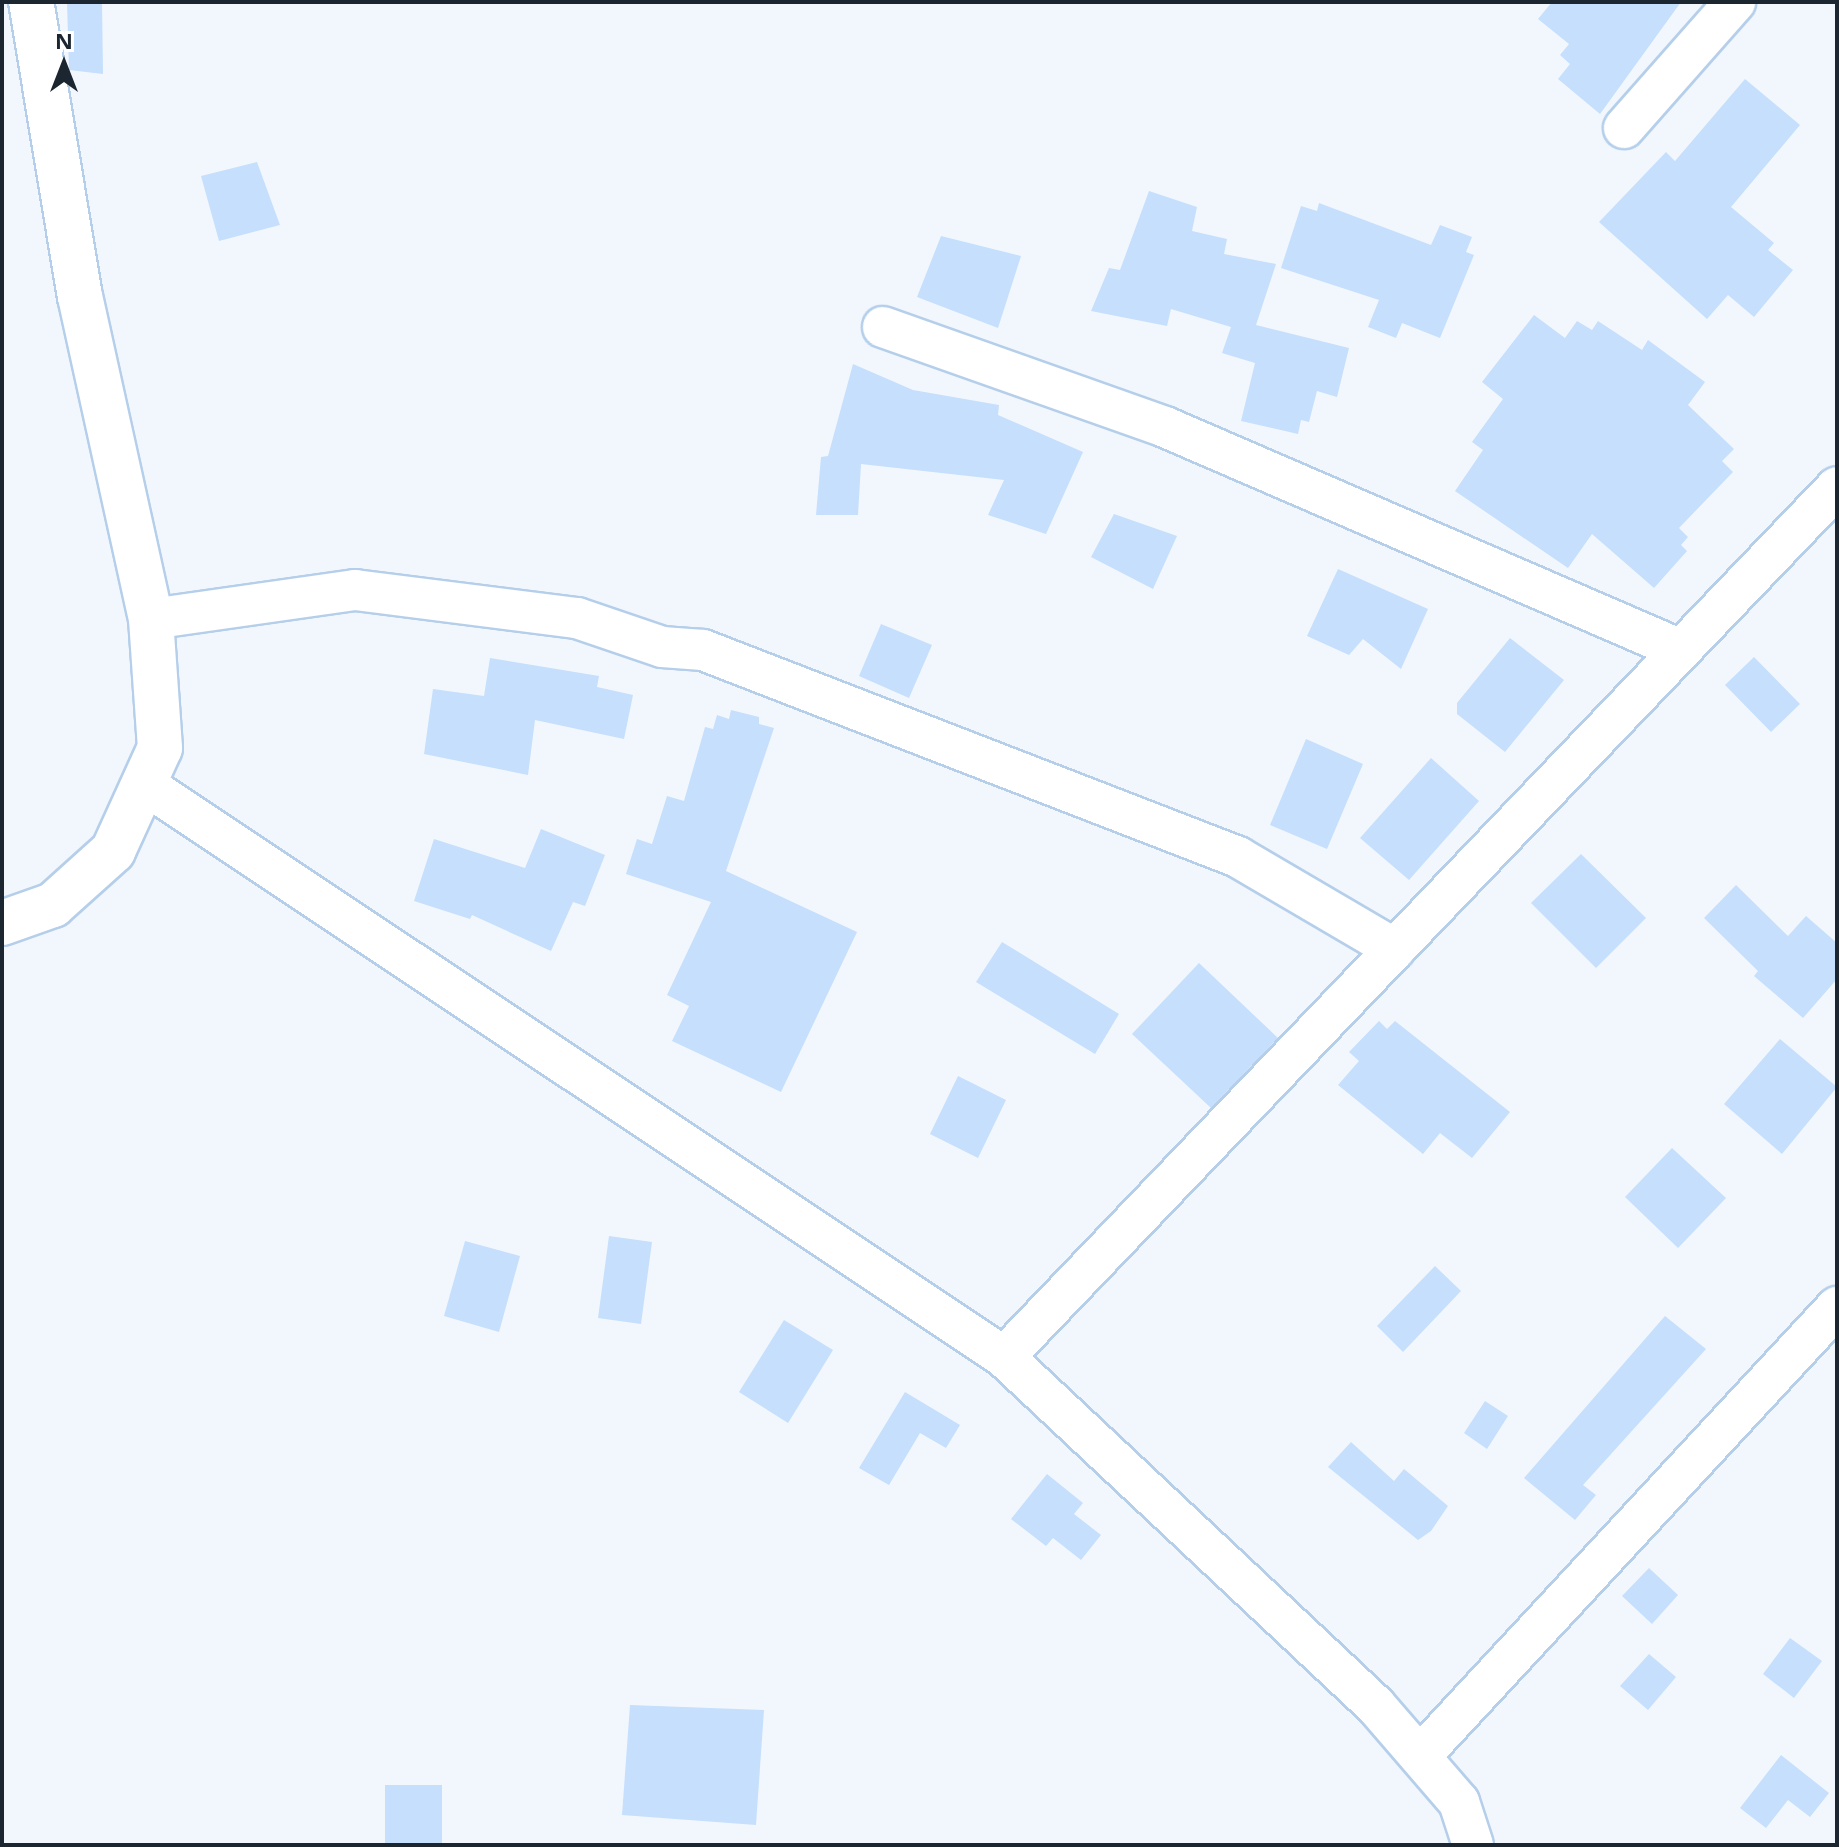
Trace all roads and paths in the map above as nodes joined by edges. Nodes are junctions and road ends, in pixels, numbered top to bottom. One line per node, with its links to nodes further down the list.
1 (31, 2): 6 (street)
2 (1735, 2): 3 (street)
3 (1624, 128)
4 (883, 327): 7 (street)
5 (1837, 487): 7 (street)
6 (151, 619): 8 (street); 10 (street)
7 (1681, 650): 10 (street)
8 (147, 786): 9 (street); 12 (street)
9 (2, 923)
10 (1395, 949): 12 (street)
11 (1837, 1307): 13 (street)
12 (1004, 1357): 13 (street)
13 (1422, 1754): 14 (street)
14 (1473, 1845)

